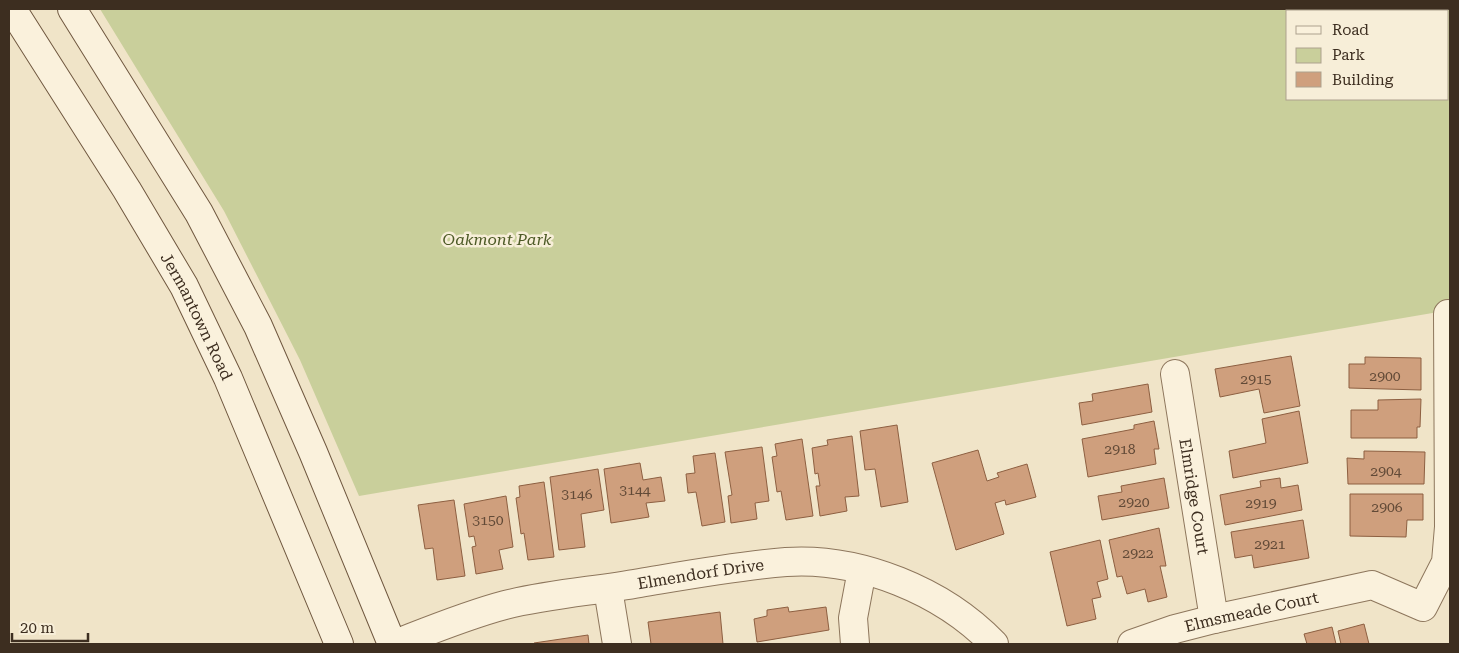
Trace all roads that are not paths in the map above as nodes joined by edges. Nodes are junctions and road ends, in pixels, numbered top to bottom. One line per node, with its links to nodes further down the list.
1 (12, 9): 8 (street, Jermantown Road)
2 (72, 9): 9 (street)
3 (1448, 314): 7 (street, Elmsmeade Court)
4 (1175, 374): 7 (street, Elmridge Court)
5 (862, 570): 6 (street, Elmendorf Drive); 11 (street); 12 (street, Elmendorf Drive)
6 (608, 588): 9 (street, Elmendorf Drive); 10 (street)
7 (1214, 619): 13 (street, Elmsmeade Court)
8 (339, 644)
9 (393, 644)
10 (617, 644)
11 (855, 644)
12 (994, 644)
13 (1132, 644)

